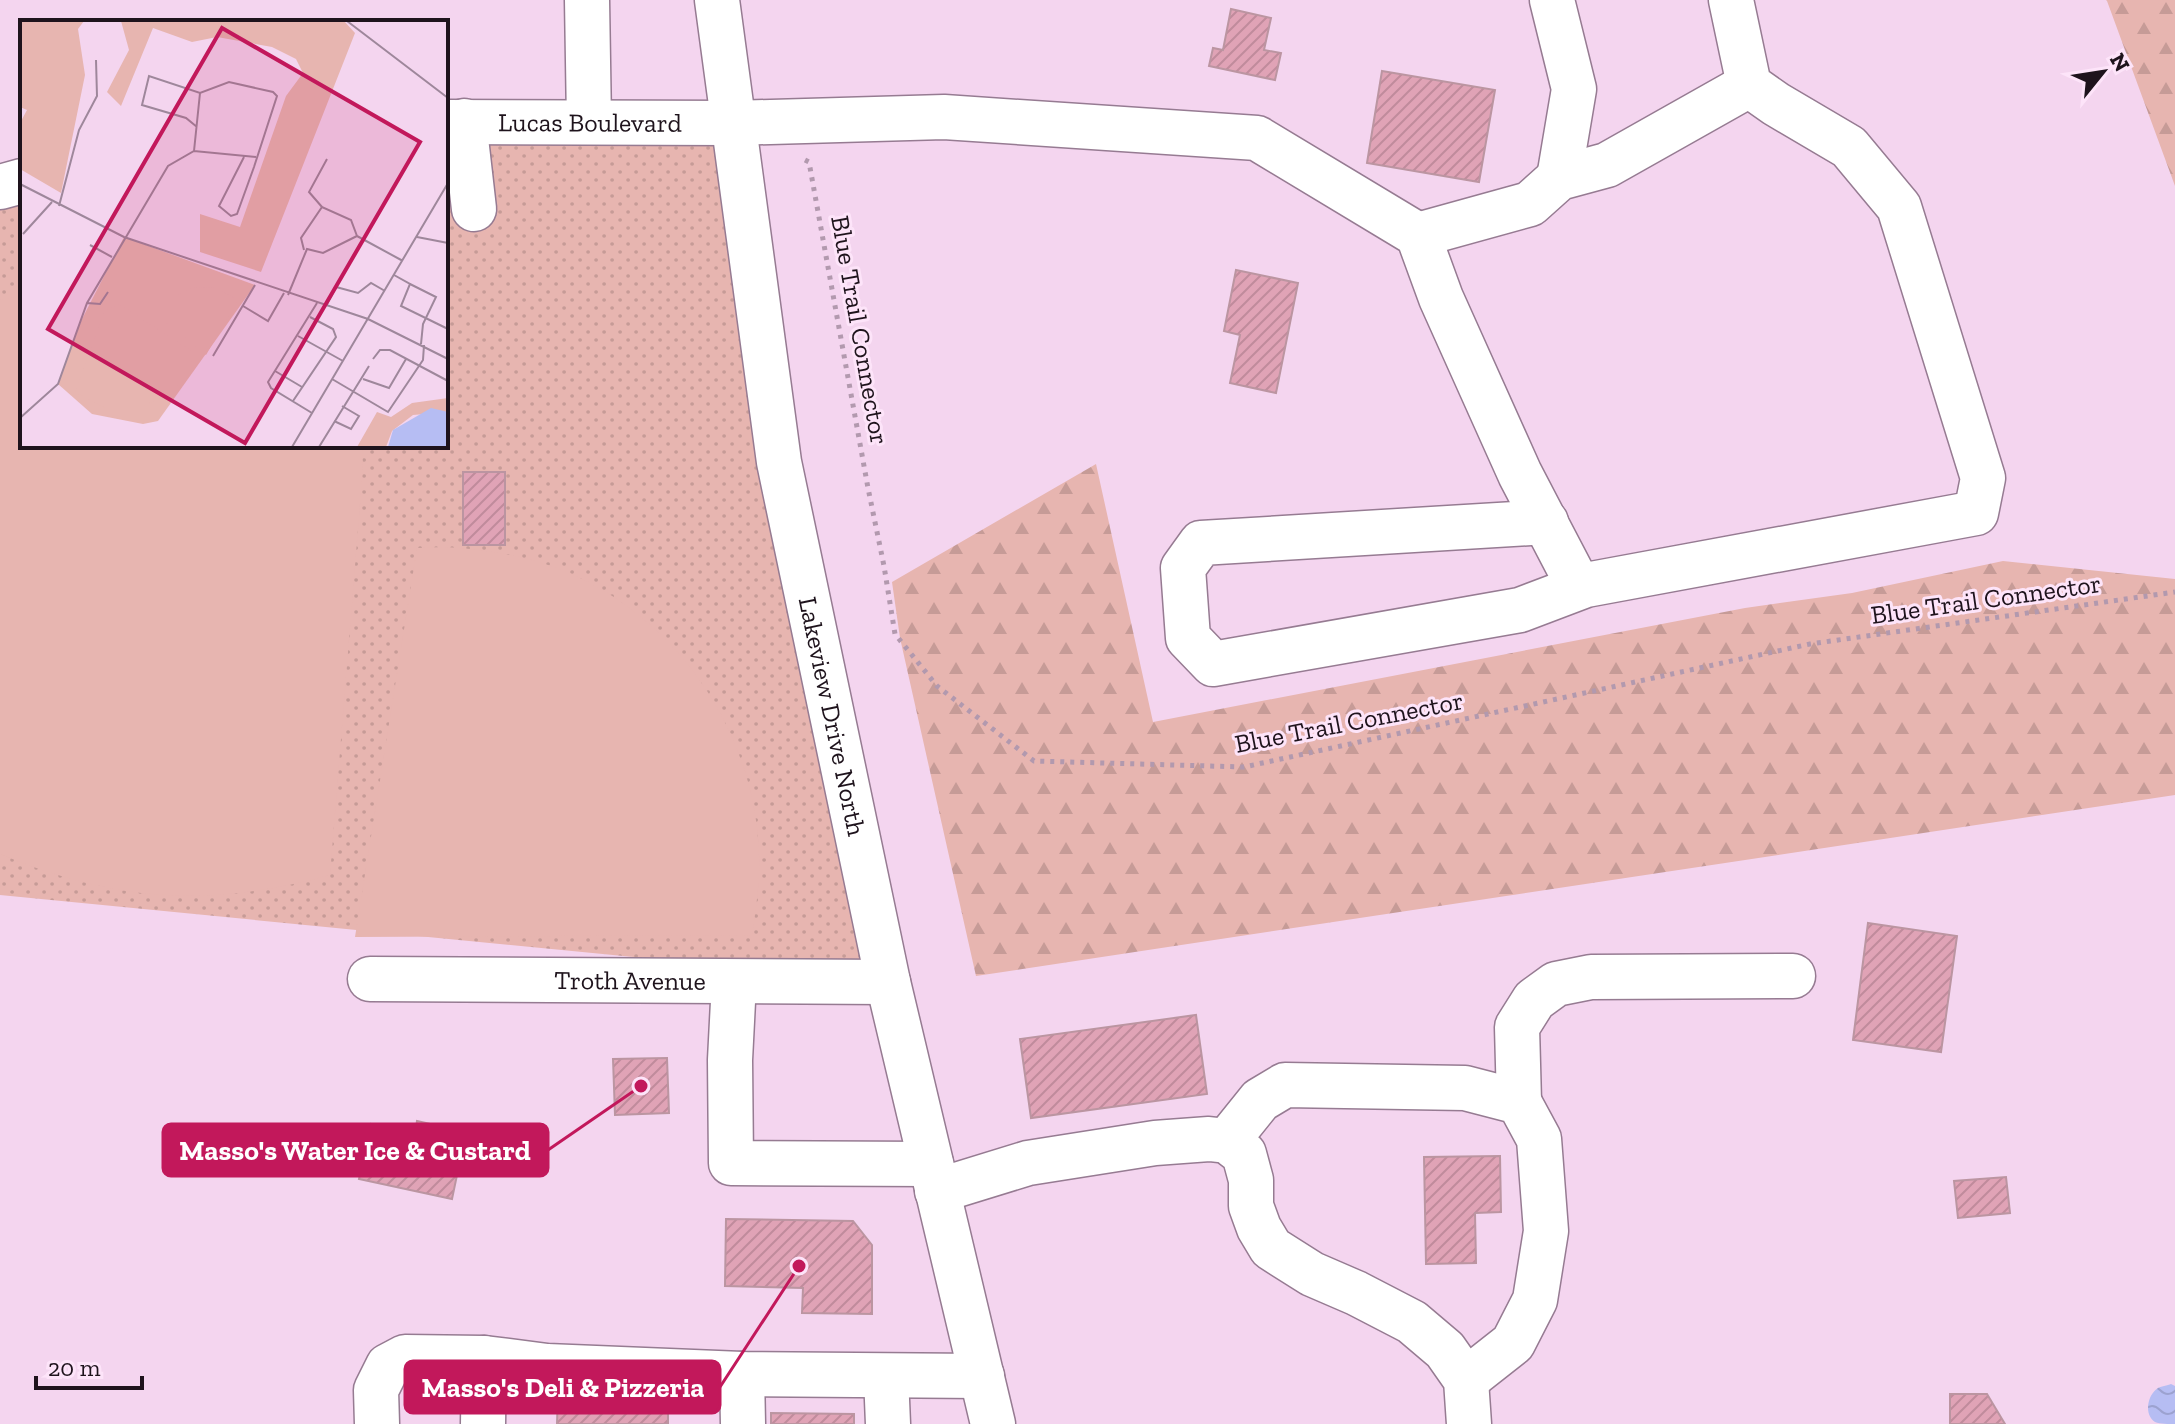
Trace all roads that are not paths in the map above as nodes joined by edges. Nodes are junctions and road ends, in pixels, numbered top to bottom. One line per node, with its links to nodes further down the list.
1 (587, 0): 7 (main road)
2 (717, 0): 8 (main road, Lakeview Drive North)
3 (1552, 0): 9 (main road)
4 (1731, 0): 5 (main road)
5 (1749, 85): 9 (main road); 15 (main road)
6 (455, 122): 7 (main road, Lucas Boulevard); 12 (main road)
7 (589, 122): 8 (main road, Lucas Boulevard)
8 (732, 123): 13 (main road, Lucas Boulevard); 19 (main road, Lakeview Drive North)
9 (1559, 178): 13 (main road)
10 (20, 182): 11 (main road)
11 (0, 187)
12 (474, 209)
13 (1418, 235): 14 (main road)
14 (1546, 522): 15 (main road); 15 (main road)
15 (1579, 587)
16 (1793, 976): 20 (main road)
17 (370, 979): 18 (main road, Troth Avenue)
18 (734, 982): 19 (main road, Troth Avenue); 22 (main road)
19 (888, 982): 22 (main road, Lakeview Drive North)
20 (1519, 1102): 21 (main road); 27 (main road)
21 (1227, 1141): 22 (main road); 27 (main road)
22 (934, 1177): 26 (main road, Lakeview Drive North)
23 (484, 1358): 24 (main road); 28 (main road); 29 (main road)
24 (742, 1374): 25 (main road); 30 (main road)
25 (886, 1376): 26 (main road); 31 (main road)
26 (982, 1376): 32 (main road, Lakeview Drive North)
27 (1466, 1380): 33 (main road)
28 (377, 1424)
29 (483, 1424)
30 (743, 1424)
31 (888, 1424)
32 (993, 1424)
33 (1469, 1424)

